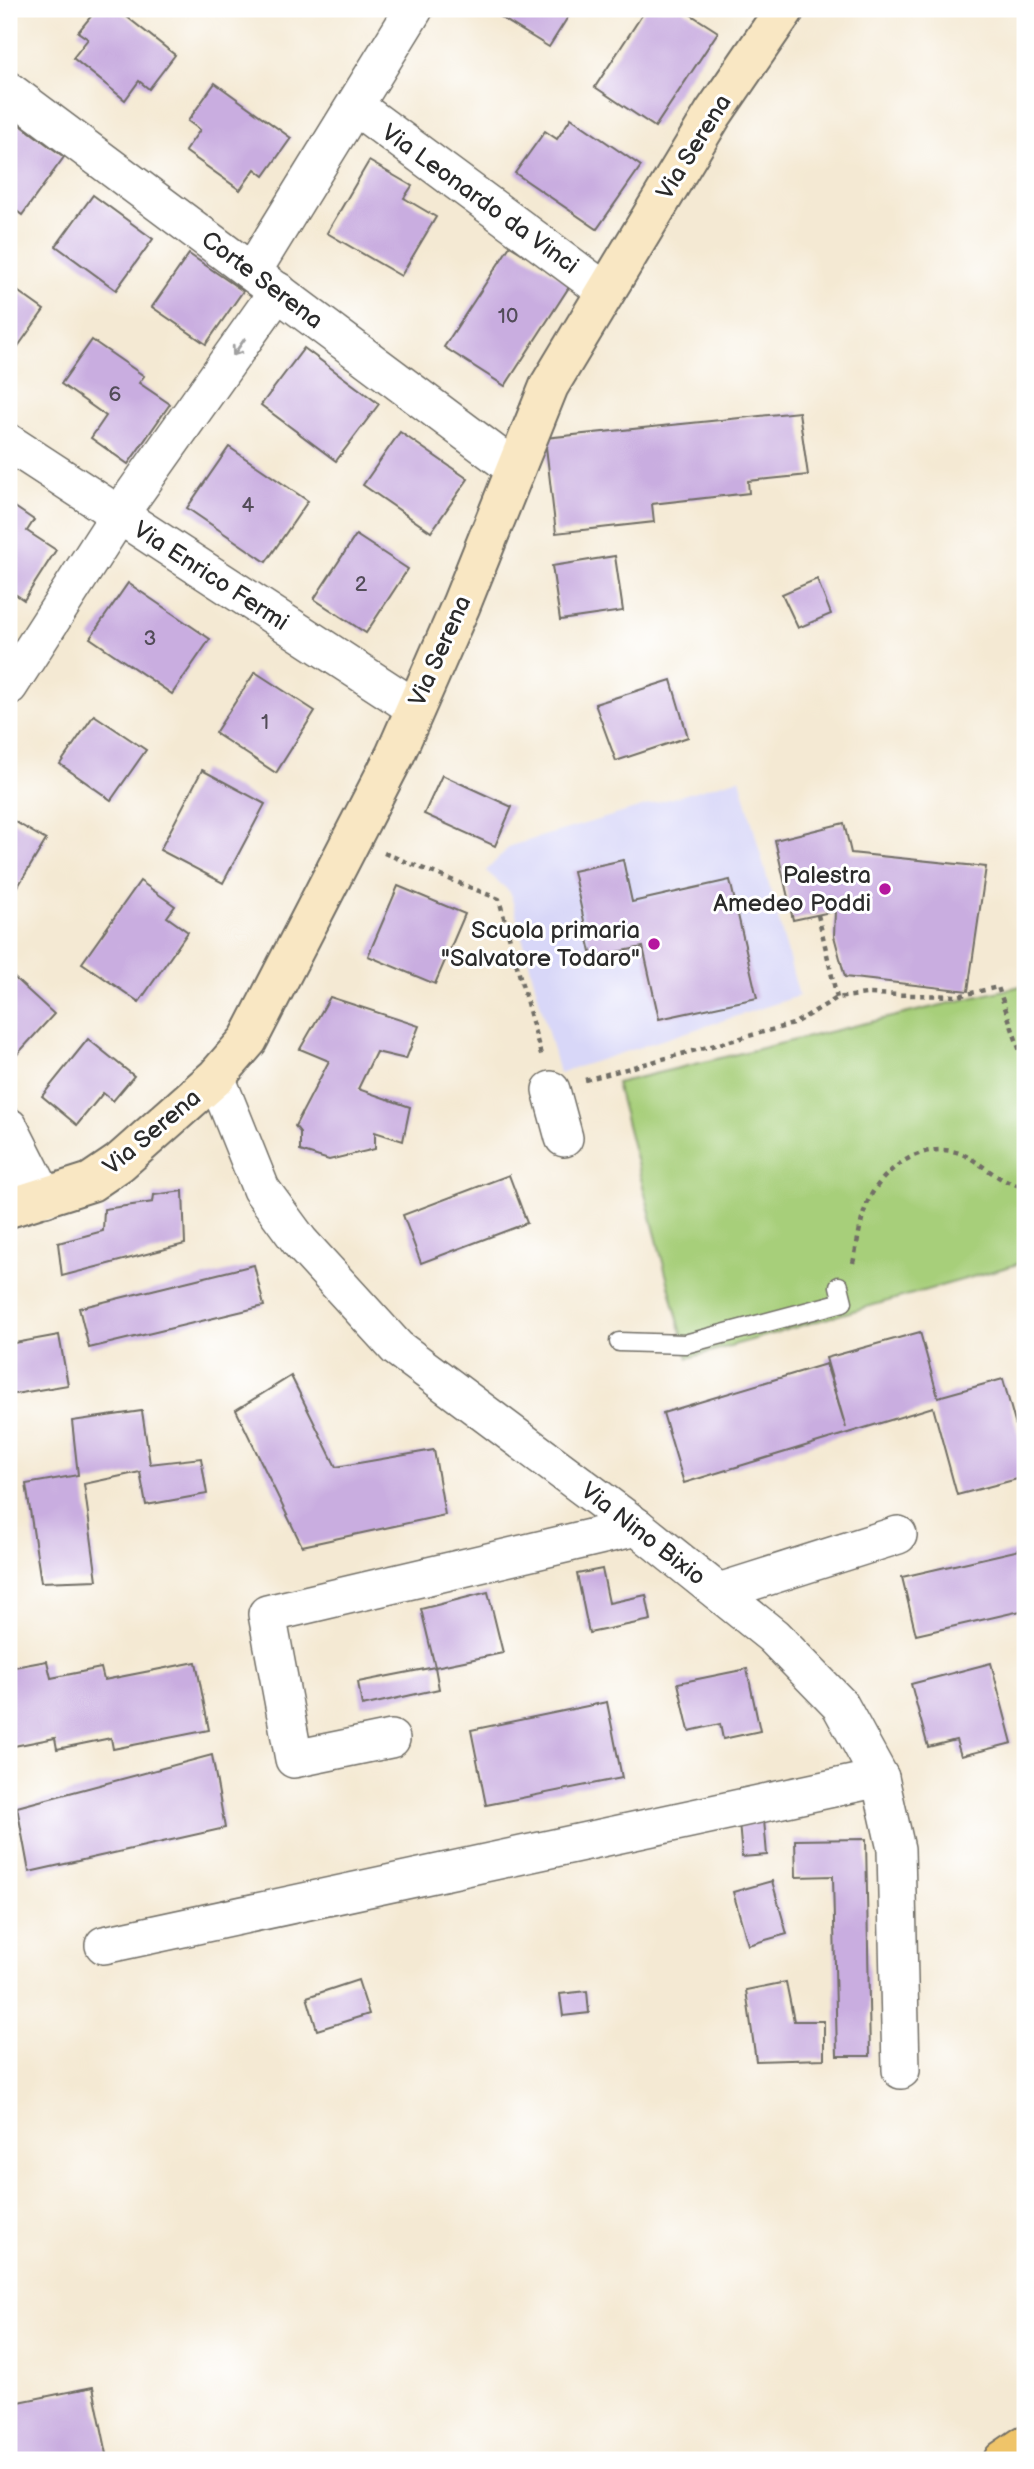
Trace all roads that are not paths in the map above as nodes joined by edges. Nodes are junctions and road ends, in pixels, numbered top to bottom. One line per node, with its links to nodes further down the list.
1 (414, 9): 4 (street)
2 (785, 9): 6 (street, Via Serena)
3 (9, 91): 5 (street, Corte Serena)
4 (355, 106): 5 (street); 6 (street, Via Leonardo da Vinci)
5 (265, 282): 8 (street, Corte Serena); 9 (street, one-way to 9)
6 (605, 291): 8 (street, Via Serena)
7 (9, 443): 9 (street, Via Enrico Fermi)
8 (516, 469): 11 (street, Via Serena)
9 (119, 515): 10 (street); 11 (street, Via Enrico Fermi)
10 (9, 686)
11 (415, 708): 12 (street, Via Serena)
12 (216, 1077): 16 (street, Via Serena); 19 (street, Via Nino Bixio)
13 (551, 1090): 15 (street)
14 (9, 1127): 16 (street)
15 (564, 1138)
16 (27, 1203)
17 (839, 1286): 18 (lane)
18 (619, 1342)
19 (637, 1527): 21 (street, Via Nino Bixio); 22 (street)
20 (898, 1535): 21 (street)
21 (719, 1592): 23 (street, Via Nino Bixio)
22 (391, 1739)
23 (880, 1778): 24 (street); 25 (street, Via Nino Bixio)
24 (104, 1945)
25 (901, 2070)
26 (1025, 2445): 27 (highway)
27 (1003, 2460)

